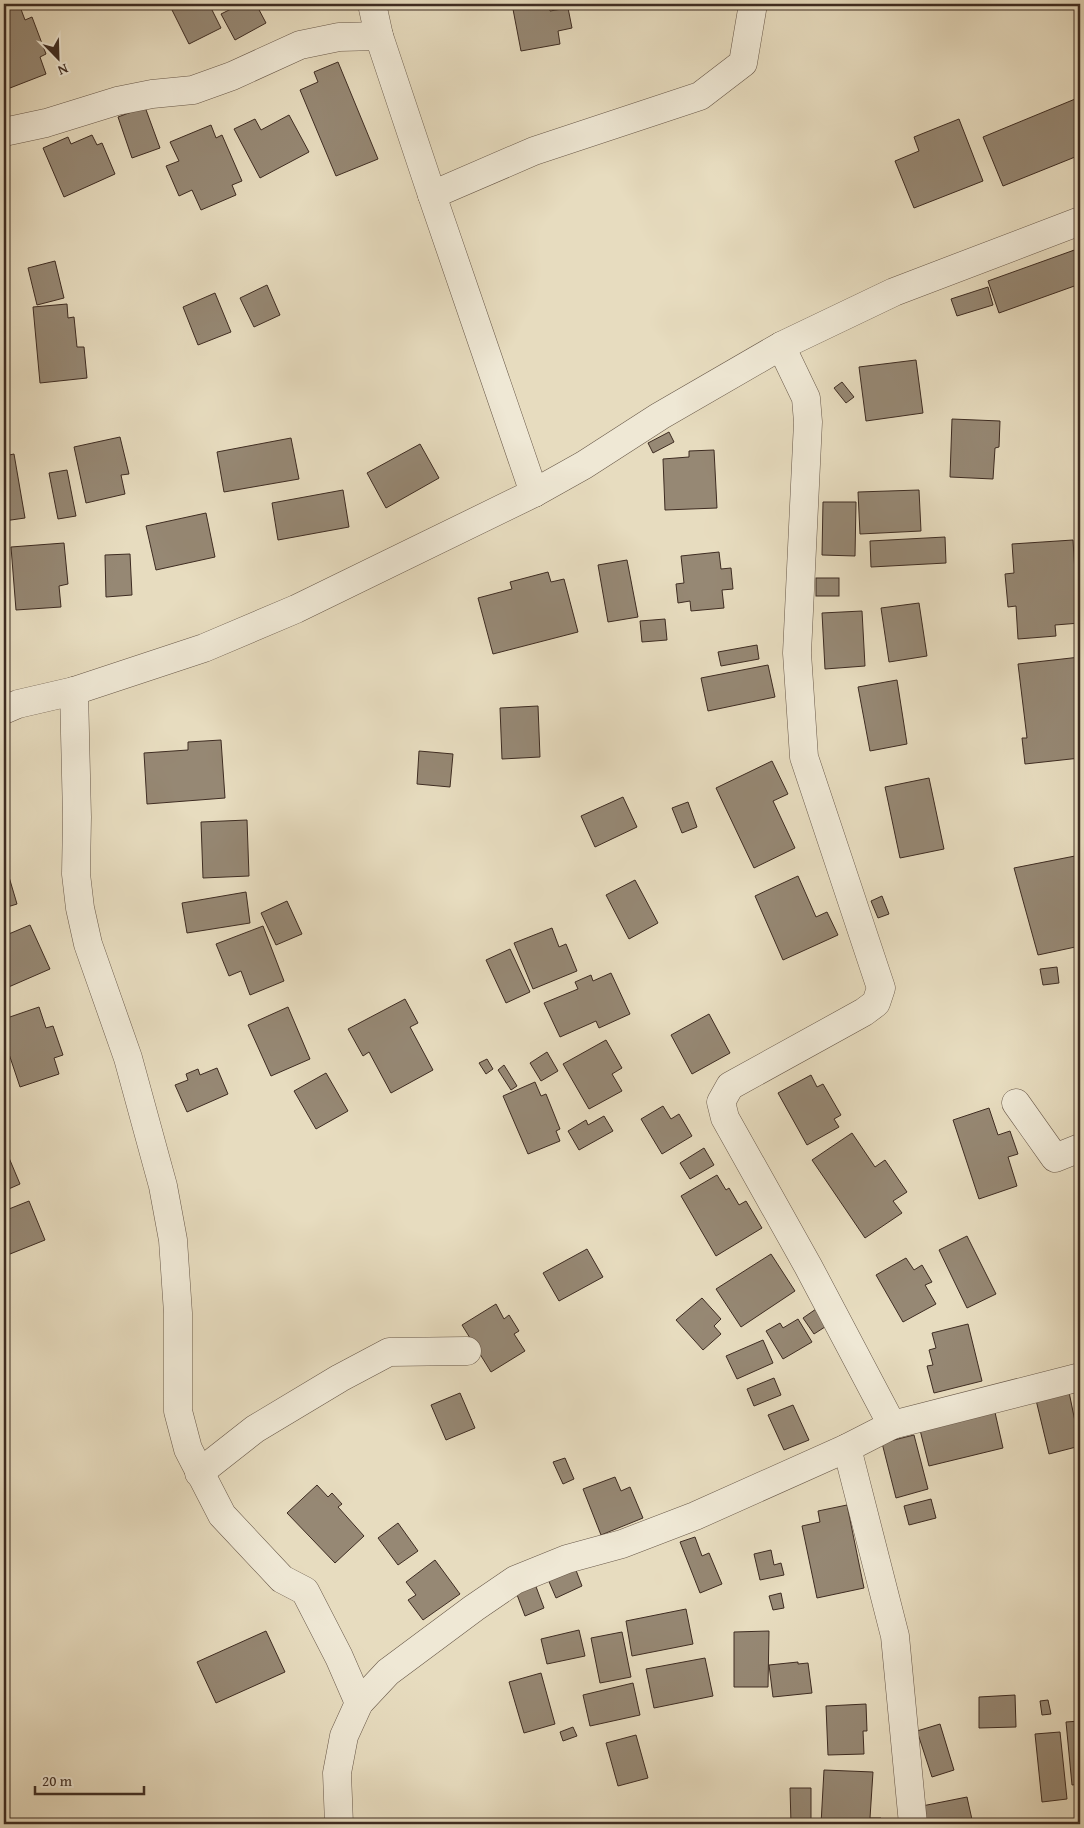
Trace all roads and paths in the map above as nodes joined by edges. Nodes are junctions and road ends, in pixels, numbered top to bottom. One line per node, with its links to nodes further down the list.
1 (372, 4): 3 (street)
2 (753, 4): 5 (street)
3 (379, 36): 4 (street); 5 (street)
4 (4, 132)
5 (432, 195): 8 (street)
6 (1080, 221): 7 (street)
7 (780, 346): 8 (street); 15 (street)
8 (534, 493): 9 (street)
9 (74, 691): 10 (street); 17 (street)
10 (4, 710)
11 (1016, 1103): 12 (street)
12 (1080, 1148)
13 (467, 1352): 17 (street)
14 (1080, 1377): 15 (street)
15 (892, 1426): 16 (street)
16 (847, 1448): 18 (street); 20 (street)
17 (199, 1473): 18 (street)
18 (359, 1703): 19 (street)
19 (340, 1824)
20 (912, 1824)

